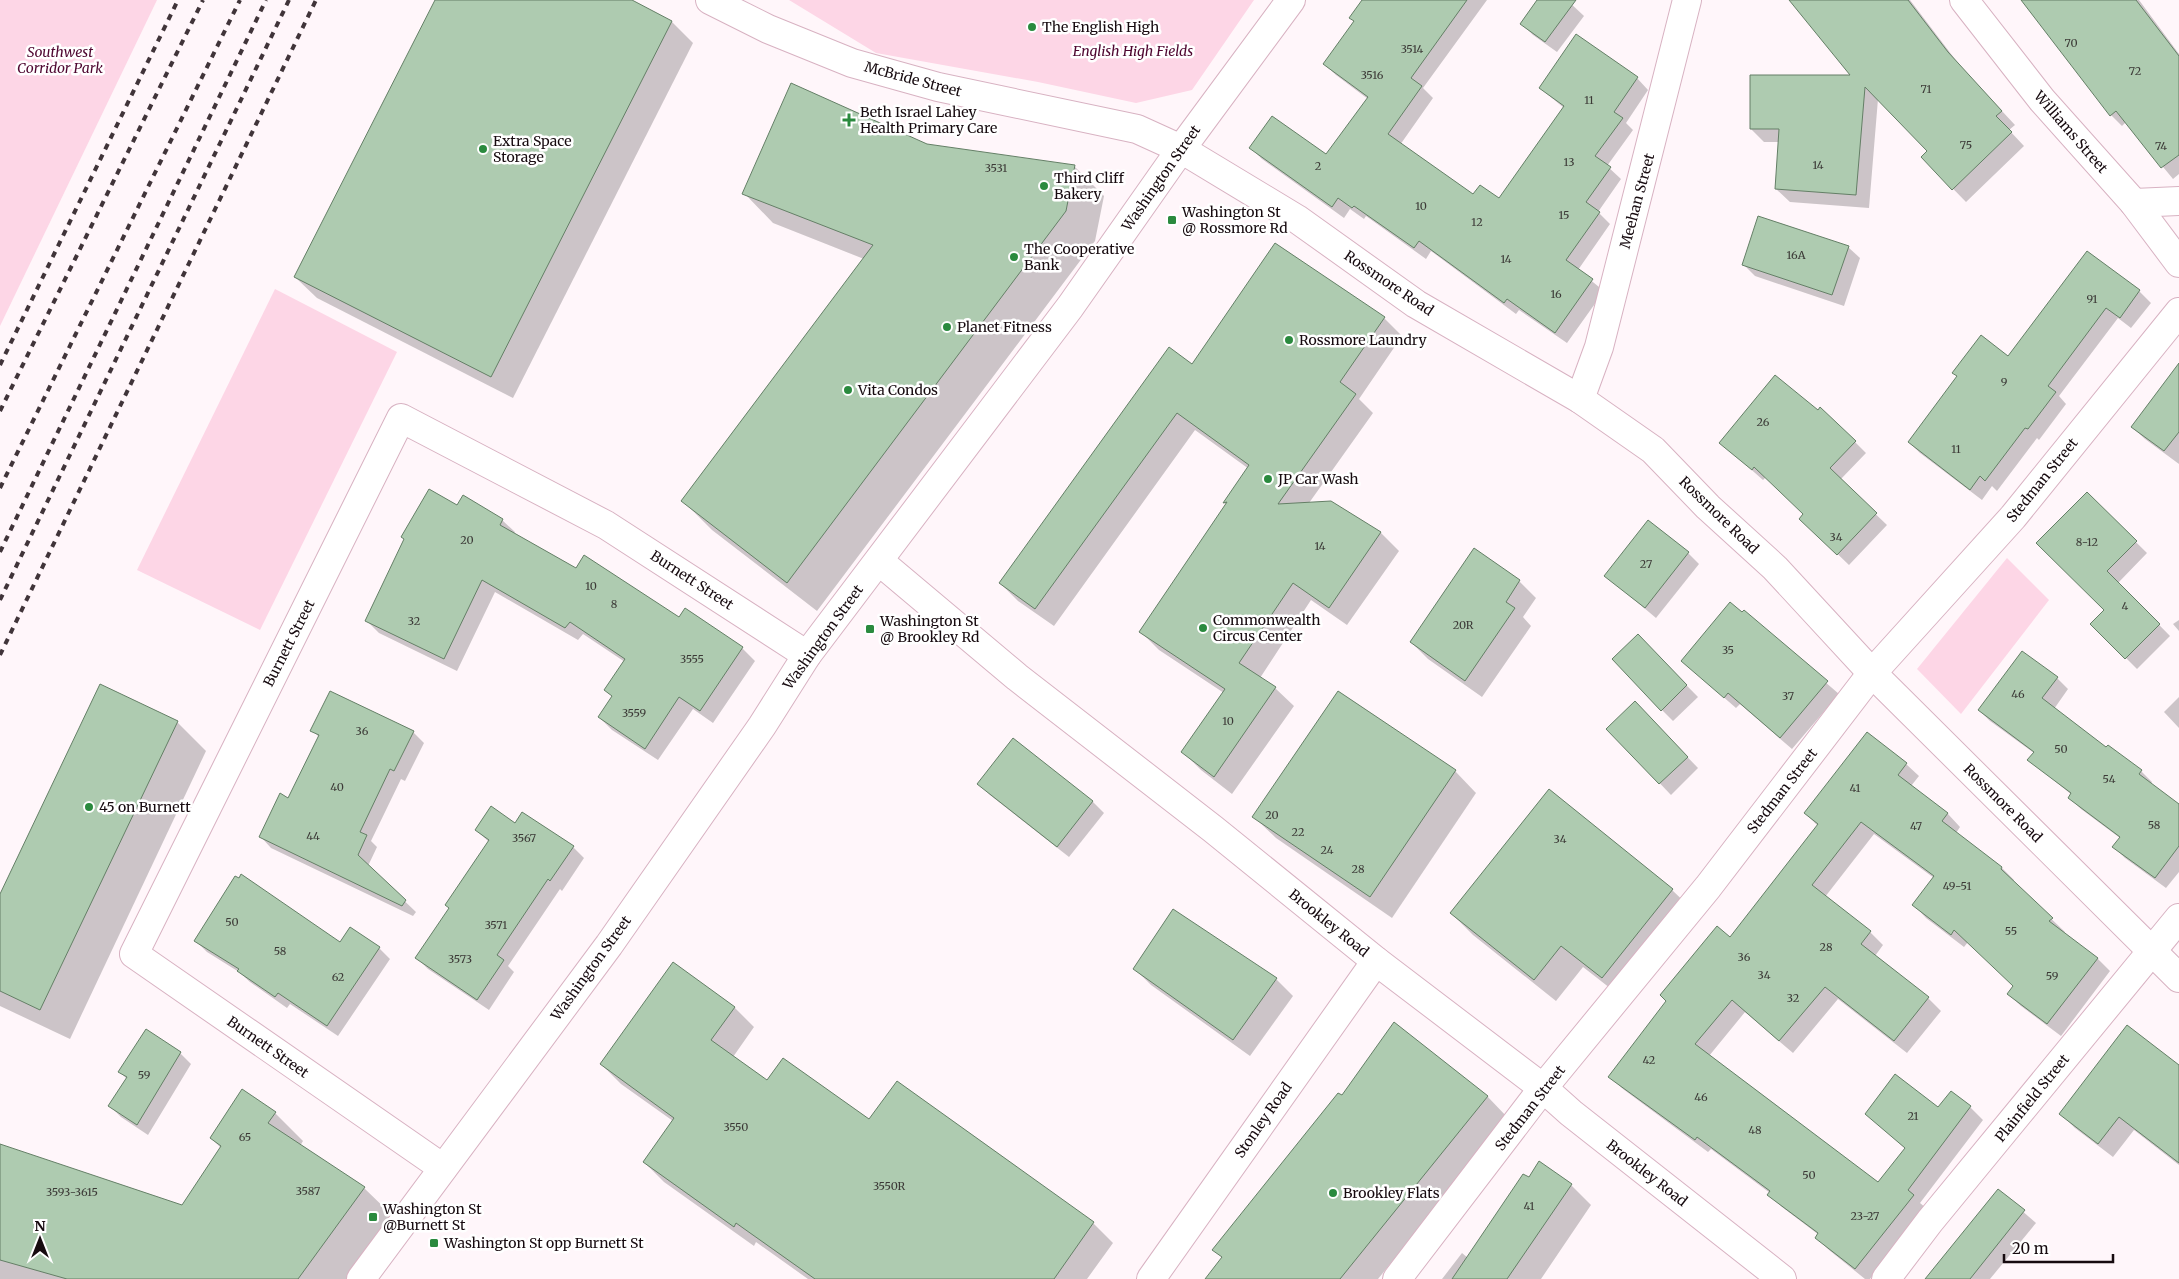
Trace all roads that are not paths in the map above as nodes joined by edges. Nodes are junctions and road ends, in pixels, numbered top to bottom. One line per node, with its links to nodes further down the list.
1 (710, 0): 5 (street, McBride Street)
2 (1292, 0): 5 (street, Washington Street)
3 (1687, 0): 10 (street, Meehan Street)
4 (1964, 0): 7 (street, Williams Street)
5 (1181, 149): 10 (street, Rossmore Road); 11 (street, Washington Street)
6 (2179, 201): 7 (street)
7 (2134, 203): 8 (street, Williams Street)
8 (2179, 263)
9 (2179, 312): 13 (street, Stedman Street)
10 (1580, 399): 13 (street, Rossmore Road)
11 (879, 561): 12 (street, Washington Street); 16 (street, Brookley Road)
12 (807, 655): 19 (street, Washington Street); 19 (street, Burnett Street)
13 (1872, 673): 15 (street, Rossmore Road); 18 (street, Stedman Street)
14 (2179, 918): 15 (street, Plainfield Street)
15 (2152, 951): 17 (street, Rossmore Road); 24 (street, Plainfield Street)
16 (1376, 960): 18 (street, Brookley Road); 21 (street, Stonley Road)
17 (2179, 978)
18 (1543, 1088): 22 (street, Stedman Street); 23 (street, Brookley Road)
19 (443, 1168): 20 (street, Washington Street)
20 (362, 1279)
21 (1151, 1279)
22 (1396, 1279)
23 (1782, 1279)
24 (1886, 1279)

